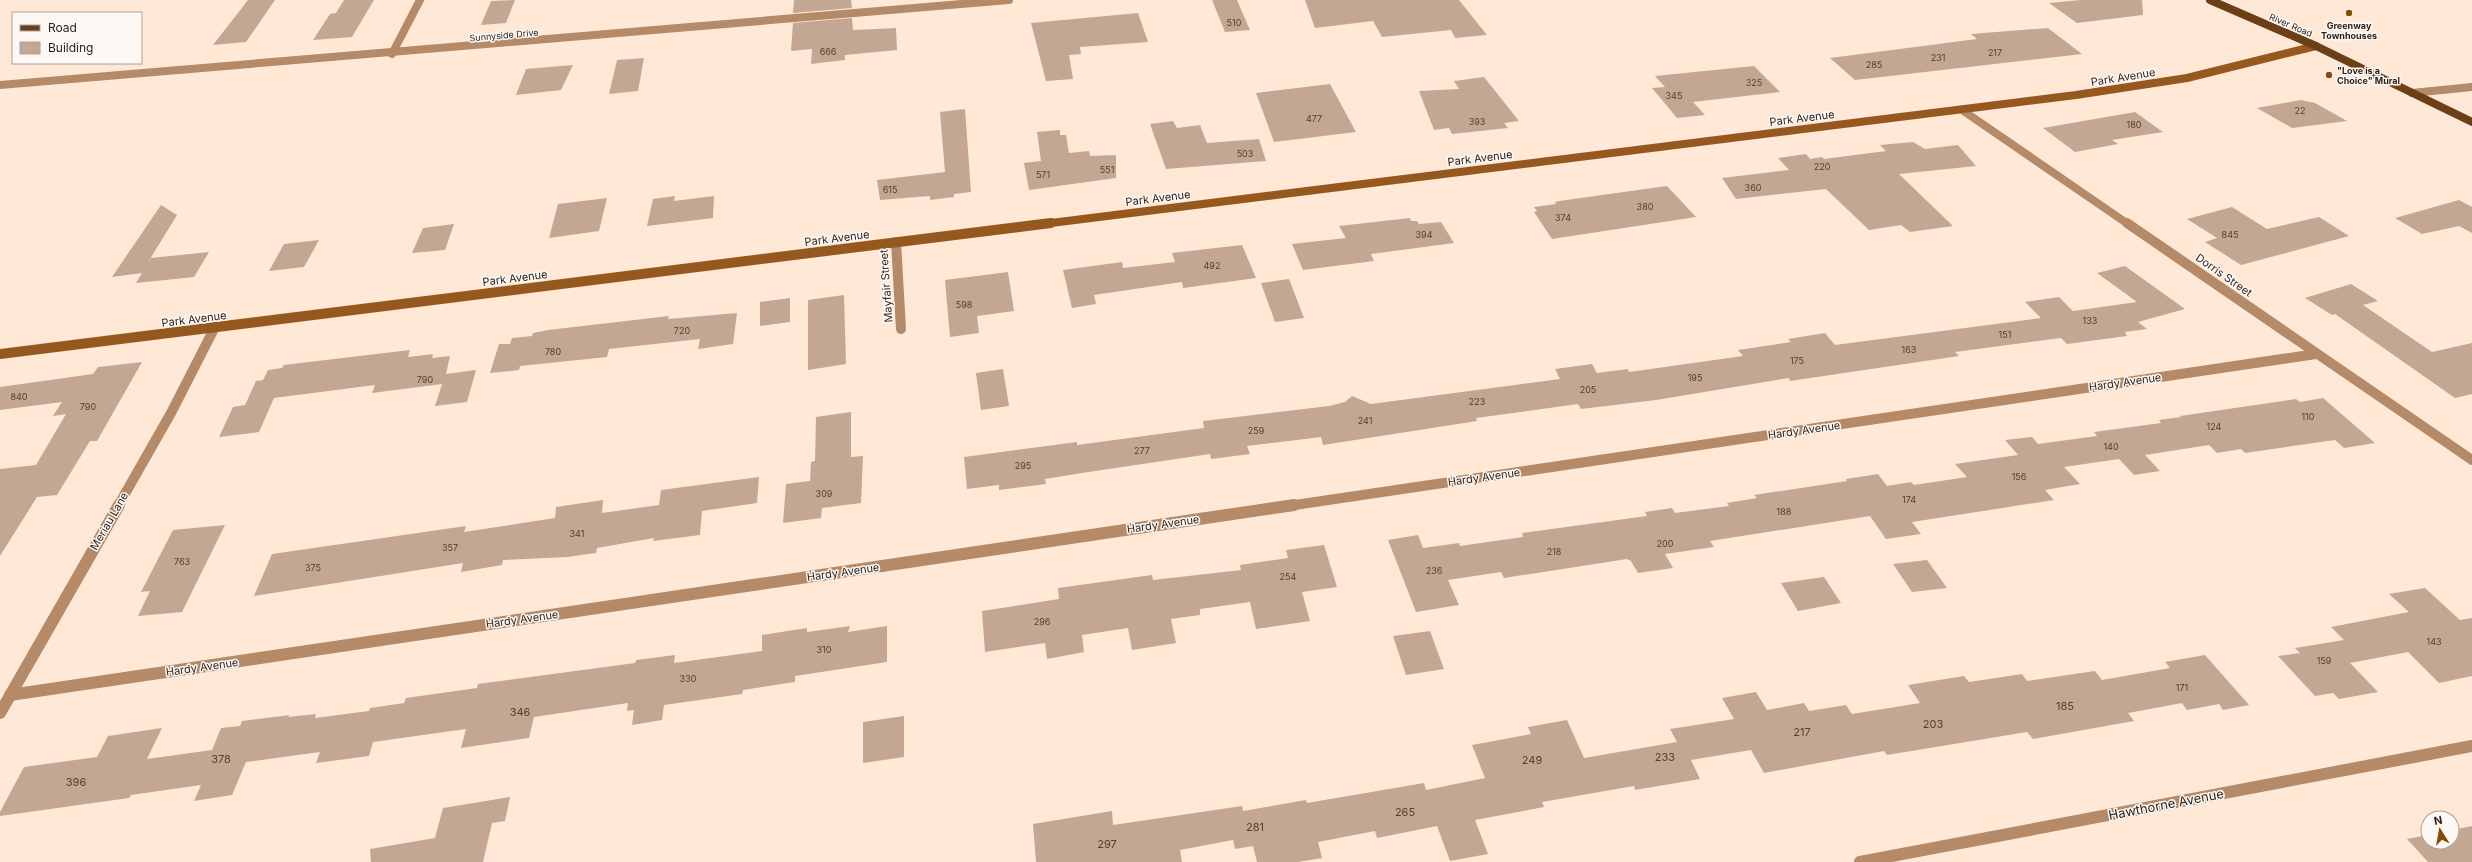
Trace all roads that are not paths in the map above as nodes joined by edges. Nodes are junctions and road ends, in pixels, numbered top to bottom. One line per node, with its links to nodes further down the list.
1 (420, 0): 5 (street)
2 (1009, 0): 5 (street, Sunnyside Drive)
3 (2210, 0): 4 (main road, River Road)
4 (2316, 46): 8 (main road, River Road); 9 (street, Park Avenue)
5 (392, 54): 6 (street, Sunnyside Drive)
6 (0, 85)
7 (2472, 86): 8 (street)
8 (2412, 93): 10 (main road, River Road)
9 (1962, 110): 11 (street, Park Avenue); 15 (street, Dorris Street)
10 (2472, 122)
11 (896, 242): 12 (street, Park Avenue); 13 (street, Mayfair Street)
12 (215, 327): 14 (street, Park Avenue); 17 (street, Meriau Lane)
13 (901, 329)
14 (0, 354)
15 (2316, 354): 16 (street, Dorris Street); 17 (street, Hardy Avenue)
16 (2472, 460)
17 (10, 695): 18 (street, Meriau Lane)
18 (0, 713)
19 (2472, 746): 20 (street, Hawthorne Avenue)
20 (1860, 862)

